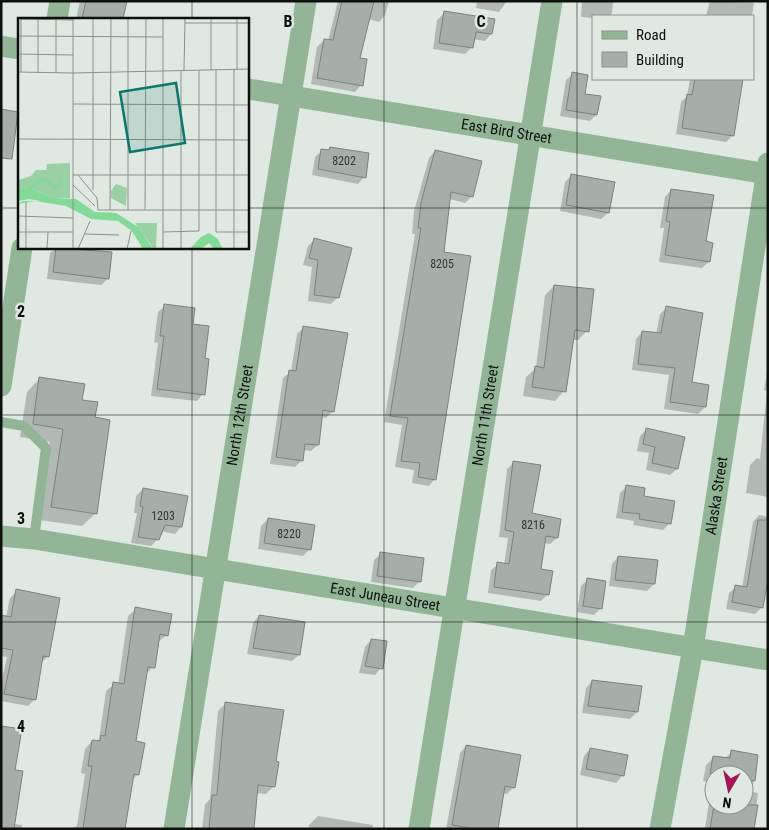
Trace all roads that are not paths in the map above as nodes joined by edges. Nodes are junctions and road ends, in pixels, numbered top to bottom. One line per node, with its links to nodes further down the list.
1 (60, 1): 4 (street)
2 (306, 1): 8 (street, North 12th Street)
3 (552, 1): 9 (street, North 11th Street)
4 (57, 18)
5 (1, 46): 6 (street)
6 (18, 49)
7 (249, 89): 8 (street, East Bird Street)
8 (292, 97): 9 (street, East Bird Street); 16 (street, North 12th Street)
9 (531, 135): 10 (street, East Bird Street); 17 (street, North 11th Street)
10 (767, 170): 18 (street, Alaska Street)
11 (22, 249): 12 (street)
12 (1, 386)
13 (1, 422): 15 (lane)
14 (1, 536): 15 (street, East Juneau Street)
15 (34, 540): 16 (street, East Juneau Street)
16 (216, 570): 17 (street, East Juneau Street); 20 (street, North 12th Street)
17 (455, 609): 18 (street, East Juneau Street); 21 (street, North 11th Street)
18 (692, 648): 19 (street, East Juneau Street); 22 (street, Alaska Street)
19 (768, 660)
20 (174, 829)
21 (419, 829)
22 (660, 829)

